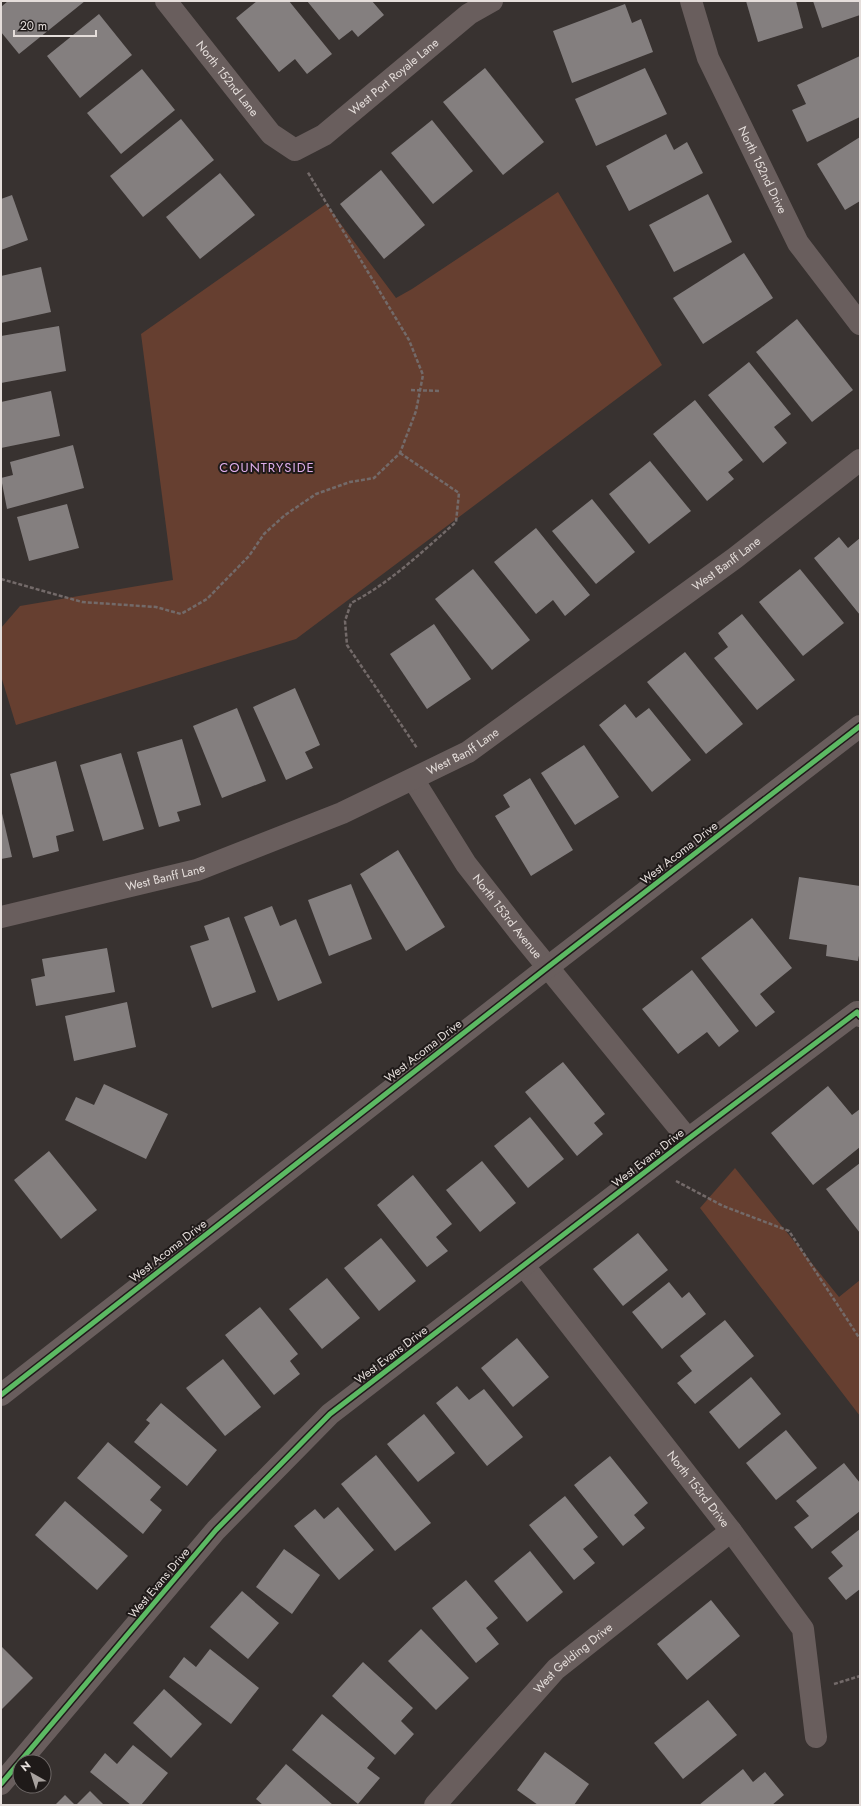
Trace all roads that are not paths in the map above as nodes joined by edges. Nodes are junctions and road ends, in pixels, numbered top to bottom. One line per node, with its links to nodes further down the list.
1 (166, 1): 4 (street, North 152nd Lane)
2 (492, 1): 4 (street, West Port Royale Lane)
3 (691, 1): 5 (street, North 152nd Drive)
4 (295, 150)
5 (860, 324)
6 (860, 460): 8 (street, West Banff Lane)
7 (860, 726): 10 (street, West Acoma Drive)
8 (422, 775): 9 (street, West Banff Lane); 10 (street, North 153rd Avenue)
9 (1, 917)
10 (548, 967): 12 (street, North 153rd Avenue); 14 (street, West Acoma Drive)
11 (859, 1014): 12 (street, West Evans Drive)
12 (688, 1139): 13 (street, West Evans Drive)
13 (524, 1266): 15 (street, North 153rd Drive); 17 (street, West Evans Drive)
14 (1, 1395)
15 (731, 1531): 16 (street, North 153rd Drive); 18 (street, West Gelding Drive)
16 (816, 1737)
17 (1, 1784)
18 (435, 1805)

